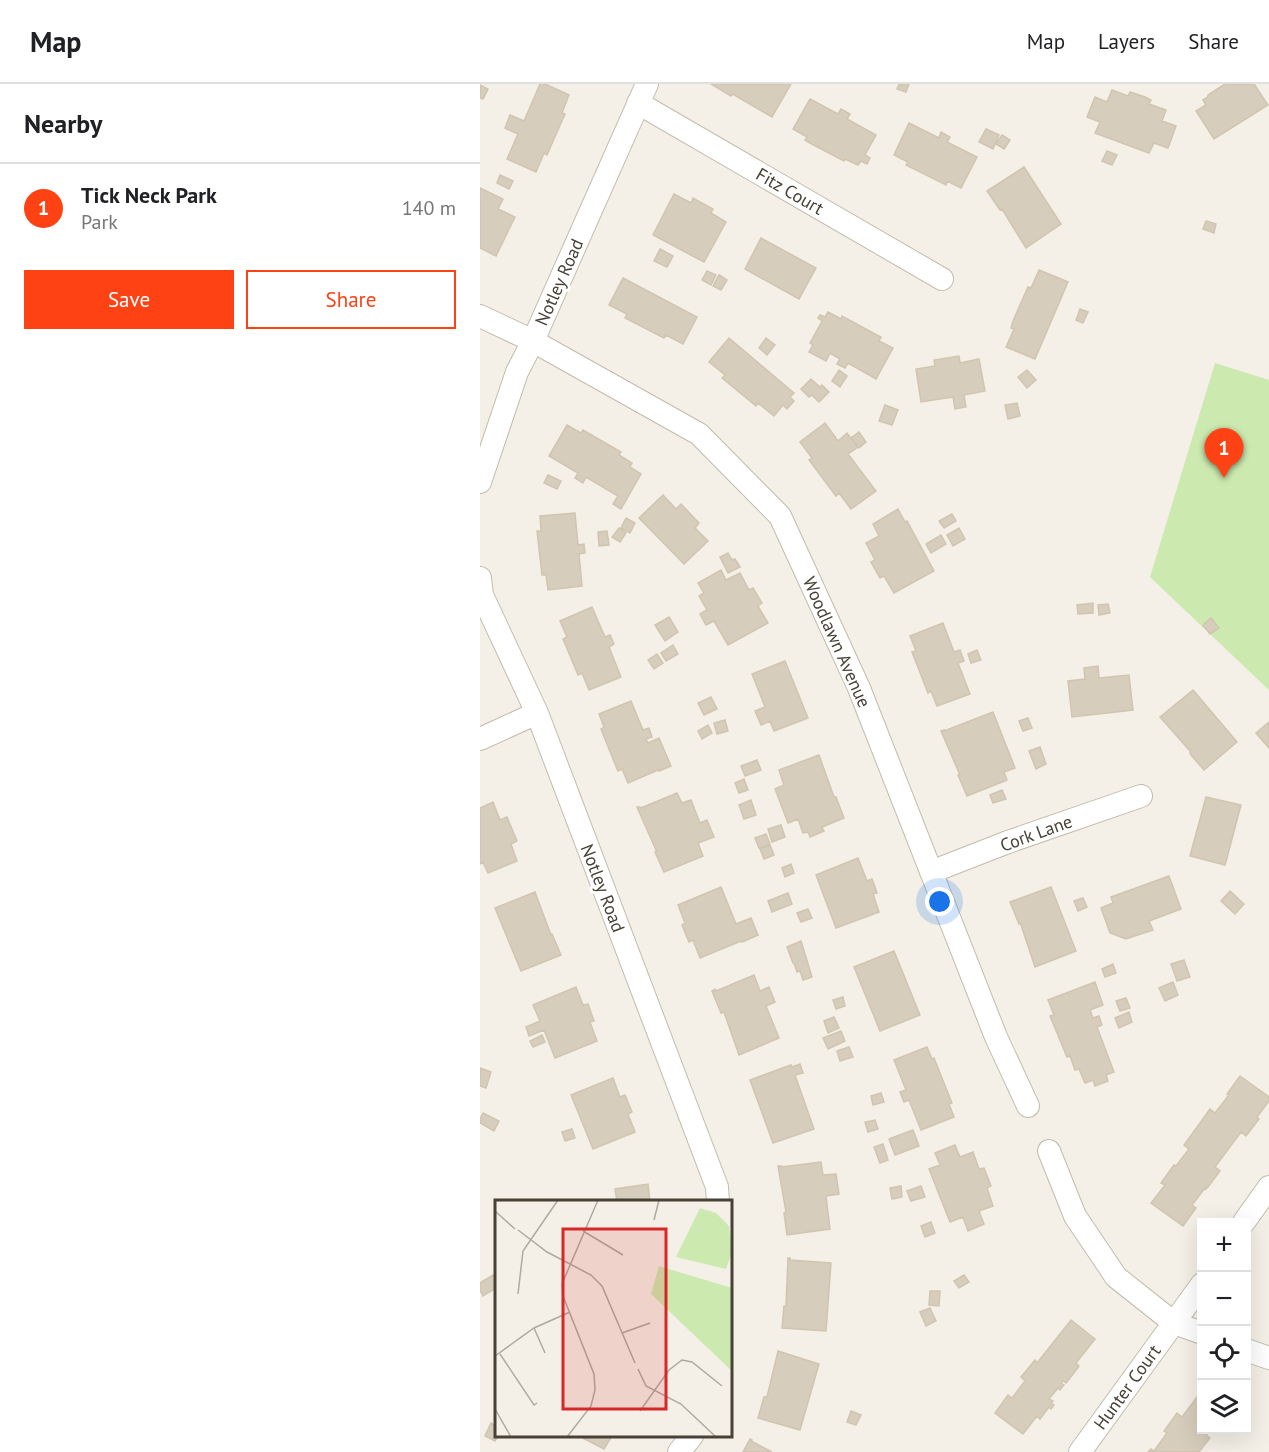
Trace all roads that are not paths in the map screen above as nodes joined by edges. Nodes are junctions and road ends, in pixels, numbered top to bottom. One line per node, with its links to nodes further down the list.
1 (642, 94): 2 (street, Fitz Court); 4 (street, Notley Road)
2 (942, 279)
3 (480, 316): 4 (street, Woodlawn Avenue)
4 (533, 341): 5 (street, Notley Road); 10 (street, Woodlawn Avenue)
5 (480, 482)
6 (480, 578): 7 (street, Notley Road)
7 (537, 713): 8 (street); 14 (street, Notley Road)
8 (480, 739)
9 (1141, 796): 10 (street, Cork Lane)
10 (931, 872): 11 (street, Woodlawn Avenue)
11 (1028, 1106)
12 (1049, 1152): 17 (street)
13 (1269, 1187): 15 (street)
14 (718, 1200)
15 (1247, 1218)
16 (1197, 1291): 17 (street, Hunter Court)
17 (1174, 1323): 18 (street); 23 (street, Hunter Court)
18 (1197, 1331)
19 (1251, 1352): 20 (street)
20 (1269, 1358)
21 (691, 1437): 22 (street)
22 (679, 1452)
23 (1080, 1452)

